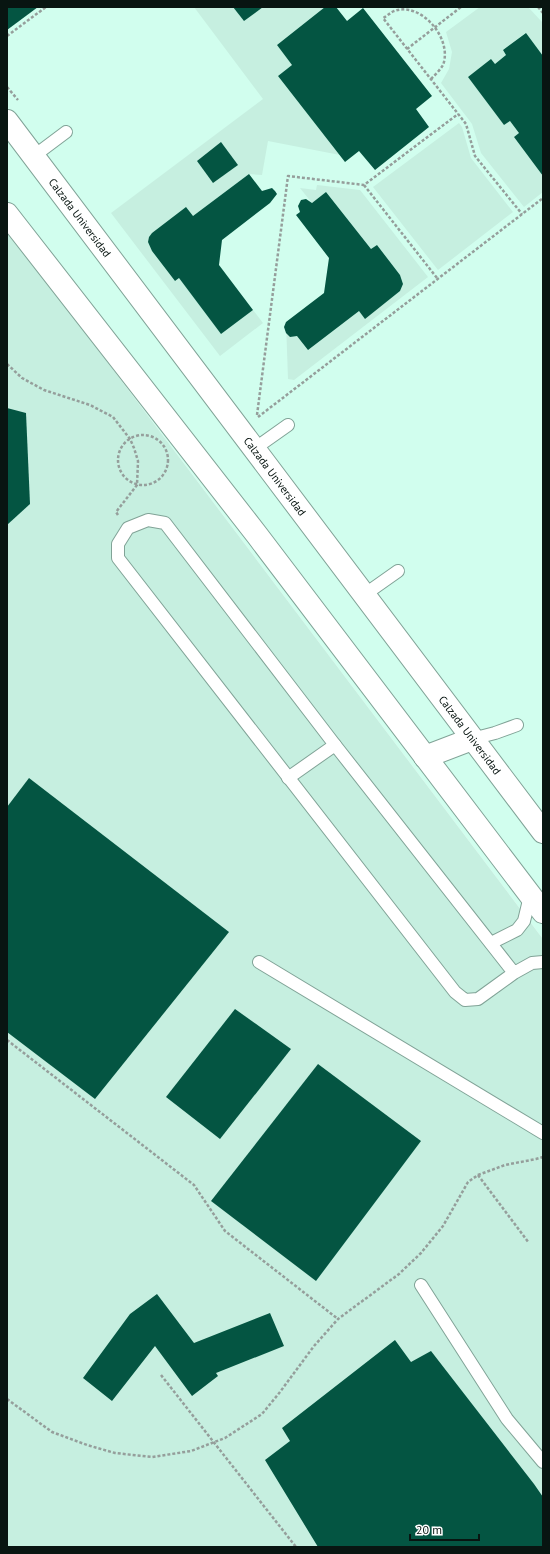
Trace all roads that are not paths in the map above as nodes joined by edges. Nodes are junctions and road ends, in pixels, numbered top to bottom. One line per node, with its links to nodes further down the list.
1 (7, 121): 3 (main road, Calzada Universidad)
2 (66, 132): 3 (lane)
3 (34, 156): 6 (main road, Calzada Universidad)
4 (7, 214): 12 (main road)
5 (288, 425): 6 (lane)
6 (254, 449): 8 (main road, Calzada Universidad)
7 (398, 571): 8 (lane)
8 (364, 595): 10 (main road, Calzada Universidad)
9 (517, 724): 10 (lane)
10 (472, 739): 12 (main road); 14 (main road, Calzada Universidad)
11 (335, 745): 13 (lane); 13 (lane); 16 (lane)
12 (425, 756): 15 (main road)
13 (288, 778): 19 (lane)
14 (543, 832)
15 (537, 904): 16 (lane)
16 (491, 943): 19 (lane)
17 (259, 962): 20 (lane)
18 (543, 962): 19 (lane)
19 (514, 973)
20 (543, 1133)
21 (421, 1285): 22 (lane)
22 (543, 1462)

